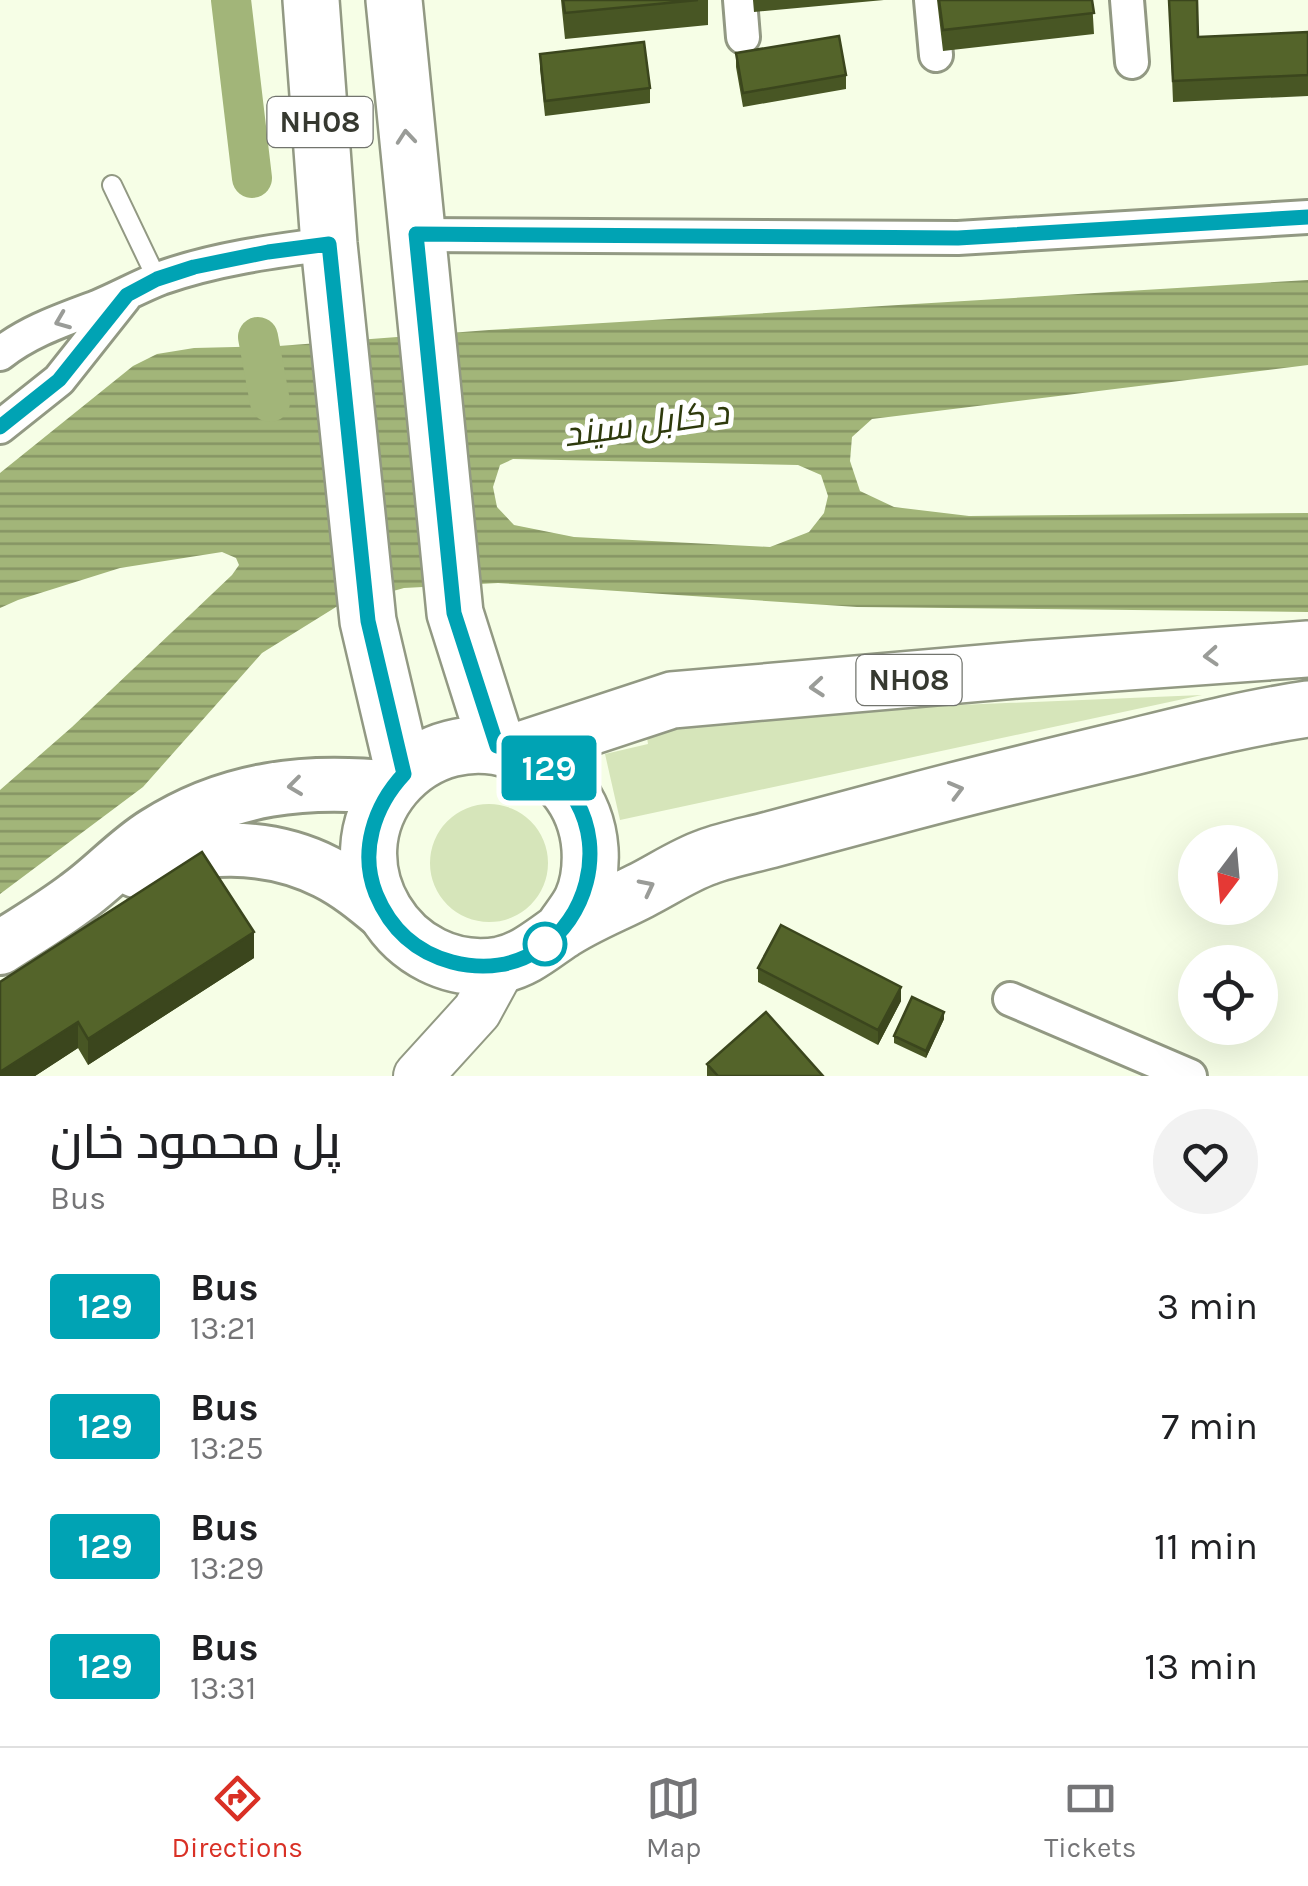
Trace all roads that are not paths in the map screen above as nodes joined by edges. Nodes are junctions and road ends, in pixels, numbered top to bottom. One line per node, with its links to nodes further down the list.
1 (310, 0): 12 (highway, NH08)
2 (394, 0): 11 (highway, NH08, one-way to 2)
3 (740, 0): 6 (street)
4 (931, 0): 7 (street)
5 (1127, 0): 8 (street)
6 (743, 37)
7 (936, 55)
8 (1132, 62)
9 (112, 185): 13 (lane)
10 (1308, 217): 11 (street)
11 (416, 234): 19 (highway, NH08)
12 (329, 244): 13 (street); 20 (highway, NH08)
13 (157, 279): 14 (street)
14 (127, 295): 15 (street, one-way to 15); 16 (street)
15 (0, 354)
16 (0, 427)
17 (1308, 649): 19 (highway, NH08, one-way to 19)
18 (1308, 709): 23 (highway, one-way to 18)
19 (507, 748): 20 (highway, NH08); 23 (highway)
20 (398, 781): 21 (main road, one-way to 21); 22 (highway)
21 (80, 896): 22 (main road); 24 (main road)
22 (384, 913): 25 (highway)
23 (561, 932): 25 (highway)
24 (0, 948)
25 (485, 965): 27 (main road); 28 (main road)
26 (1010, 999): 29 (street)
27 (390, 1076)
28 (418, 1076)
29 (1190, 1076)

